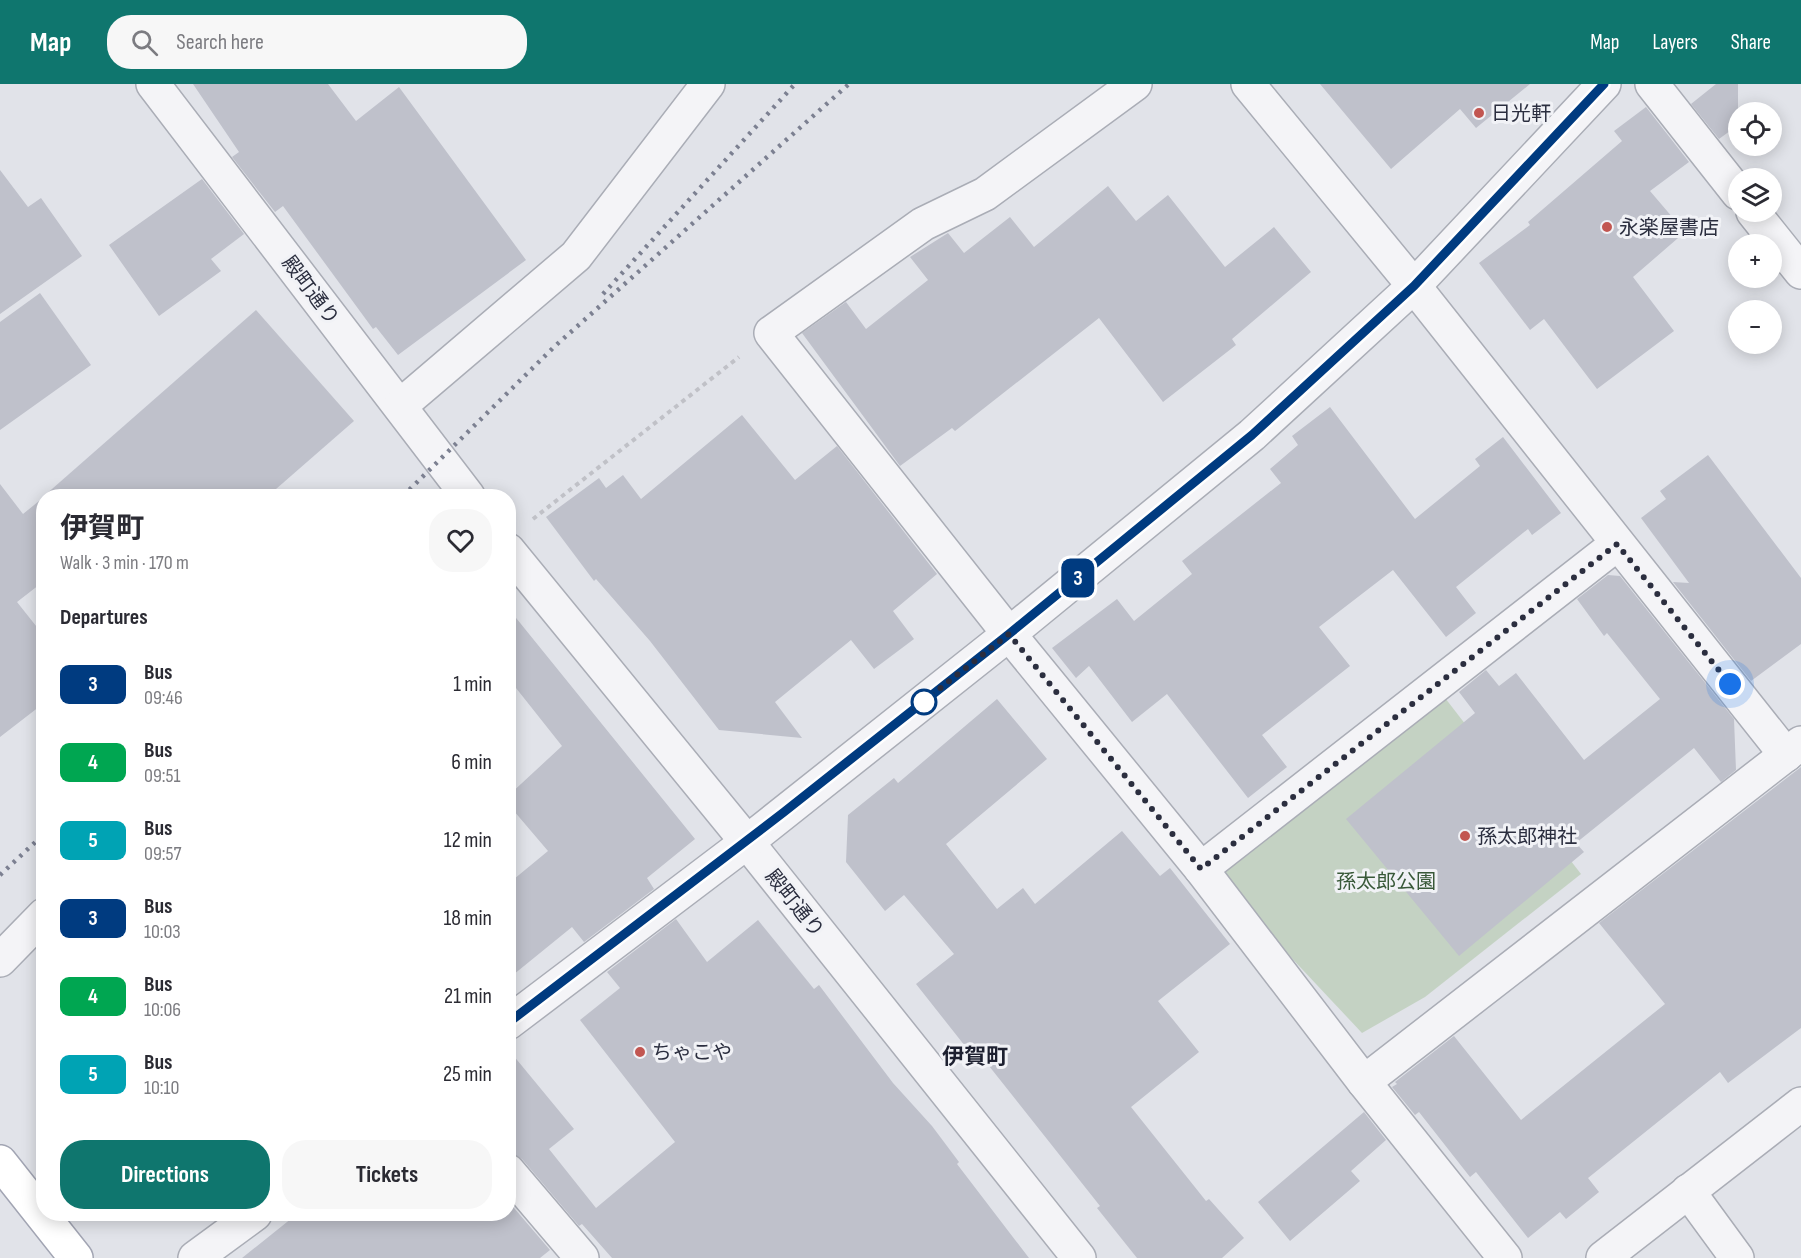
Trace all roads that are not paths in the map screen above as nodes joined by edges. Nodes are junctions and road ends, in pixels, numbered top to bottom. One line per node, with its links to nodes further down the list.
1 (153, 84): 11 (street, 殿町通り)
2 (708, 84): 11 (street)
3 (1135, 84): 15 (street)
4 (1248, 84): 10 (street)
5 (1604, 84): 10 (street)
6 (1652, 84): 7 (street)
7 (1728, 180)
8 (1761, 222): 9 (street)
9 (1801, 272)
10 (1414, 286): 13 (street); 15 (street)
11 (400, 406): 12 (street, 殿町通り)
12 (463, 489)
13 (1617, 544): 16 (street); 18 (street)
14 (516, 560): 17 (street, 殿町通り)
15 (1009, 634): 17 (street); 18 (street)
16 (1793, 749): 22 (street)
17 (747, 842): 21 (street); 33 (street, 殿町通り)
18 (1201, 869): 22 (street)
19 (36, 923): 20 (street)
20 (0, 960)
21 (516, 1017)
22 (1364, 1082): 34 (street)
23 (1801, 1104): 26 (street)
24 (0, 1162): 27 (main road)
25 (516, 1180): 32 (street)
26 (1688, 1191): 35 (street); 36 (street)
27 (36, 1207)
28 (47, 1221): 30 (main road)
29 (245, 1221): 31 (street)
30 (76, 1258)
31 (195, 1258)
32 (582, 1258)
33 (1079, 1258)
34 (1505, 1258)
35 (1603, 1258)
36 (1737, 1258)

